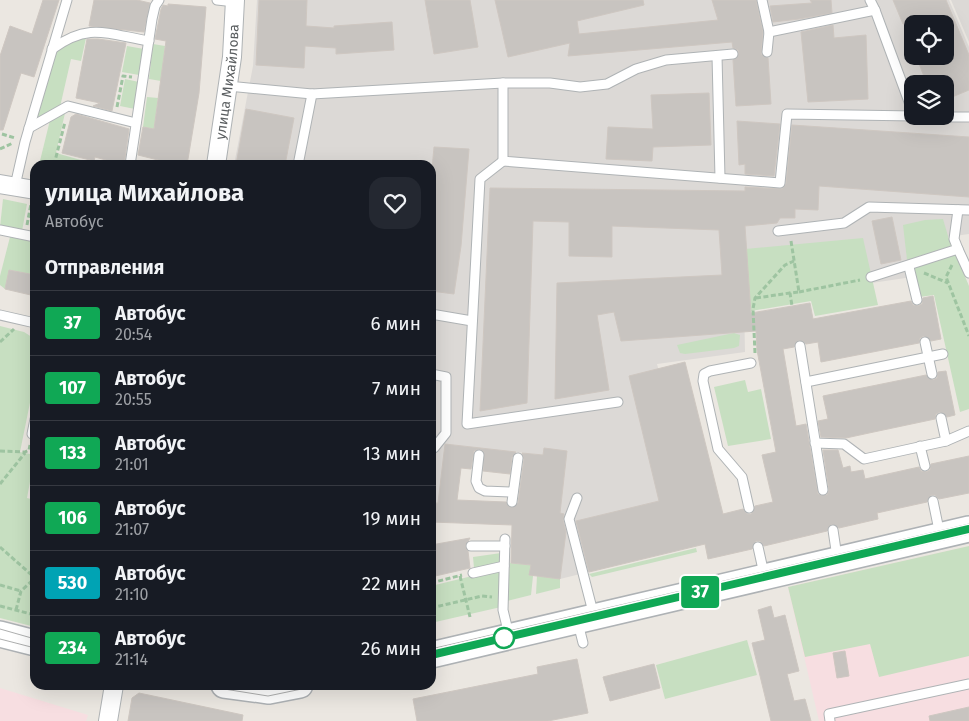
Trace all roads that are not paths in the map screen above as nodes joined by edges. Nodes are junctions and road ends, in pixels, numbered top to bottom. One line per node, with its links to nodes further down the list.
1 (67, 0): 10 (lane)
2 (159, 0): 9 (lane)
3 (217, 0): 6 (lane)
4 (762, 0): 8 (lane)
5 (870, 0): 7 (lane)
6 (235, 1): 15 (street, улица Михайлова)
7 (875, 10): 8 (lane); 16 (lane)
8 (769, 32): 11 (lane)
9 (149, 41): 10 (lane); 21 (lane)
10 (52, 49): 22 (lane)
11 (767, 52)
12 (733, 54): 13 (lane)
13 (717, 56): 14 (lane); 27 (lane)
14 (502, 83): 17 (lane); 26 (lane)
15 (228, 86): 17 (lane); 24 (street, улица Михайлова)
16 (904, 88)
17 (312, 94): 25 (lane)
18 (904, 116): 27 (lane)
19 (954, 117): 20 (lane)
20 (969, 117)
21 (136, 123): 22 (lane); 23 (lane)
22 (29, 128): 28 (lane)
23 (131, 160)
24 (217, 160)
25 (299, 160)
26 (503, 161): 27 (lane); 42 (lane)
27 (720, 178)
28 (7, 185): 29 (street)
29 (30, 193)
30 (958, 210): 31 (lane); 33 (lane); 35 (lane)
31 (969, 210)
32 (0, 230): 34 (lane)
33 (778, 231)
34 (30, 236)
35 (958, 249): 36 (lane); 37 (lane)
36 (909, 267): 38 (lane); 39 (lane)
37 (969, 273)
38 (871, 278)
39 (917, 300)
40 (0, 315): 43 (lane)
41 (436, 315): 42 (lane)
42 (472, 321): 52 (lane)
43 (30, 322)
44 (925, 342): 47 (lane)
45 (800, 346): 51 (lane)
46 (943, 354): 47 (lane)
47 (928, 357): 49 (lane); 51 (lane)
48 (751, 363): 67 (lane)
49 (932, 374)
50 (436, 375): 57 (lane)
51 (806, 382): 56 (lane)
52 (618, 402)
53 (941, 418): 55 (lane)
54 (969, 431): 55 (lane)
55 (946, 441): 58 (lane)
56 (815, 443): 58 (lane); 62 (lane)
57 (436, 446)
58 (920, 446): 61 (lane)
59 (479, 455): 63 (lane)
60 (518, 458): 63 (lane)
61 (925, 466)
62 (823, 490)
63 (513, 492): 66 (lane)
64 (577, 498): 78 (lane)
65 (933, 501): 70 (lane)
66 (512, 502)
67 (749, 508)
68 (833, 530): 73 (lane)
69 (969, 530): 70 (main road)
70 (940, 536): 73 (main road)
71 (471, 546): 74 (lane)
72 (758, 547): 76 (lane)
73 (838, 560): 76 (main road)
74 (504, 566): 75 (lane); 79 (lane)
75 (473, 573)
76 (765, 577): 78 (main road)
77 (2, 624): 80 (main road)
78 (585, 627): 79 (main road)
79 (509, 636): 81 (main road)
80 (30, 640)
81 (436, 654)
82 (969, 684): 87 (lane)
83 (113, 690): 86 (street)
84 (262, 690): 85 (main road)
85 (274, 690)
86 (108, 721)
87 (830, 721)

